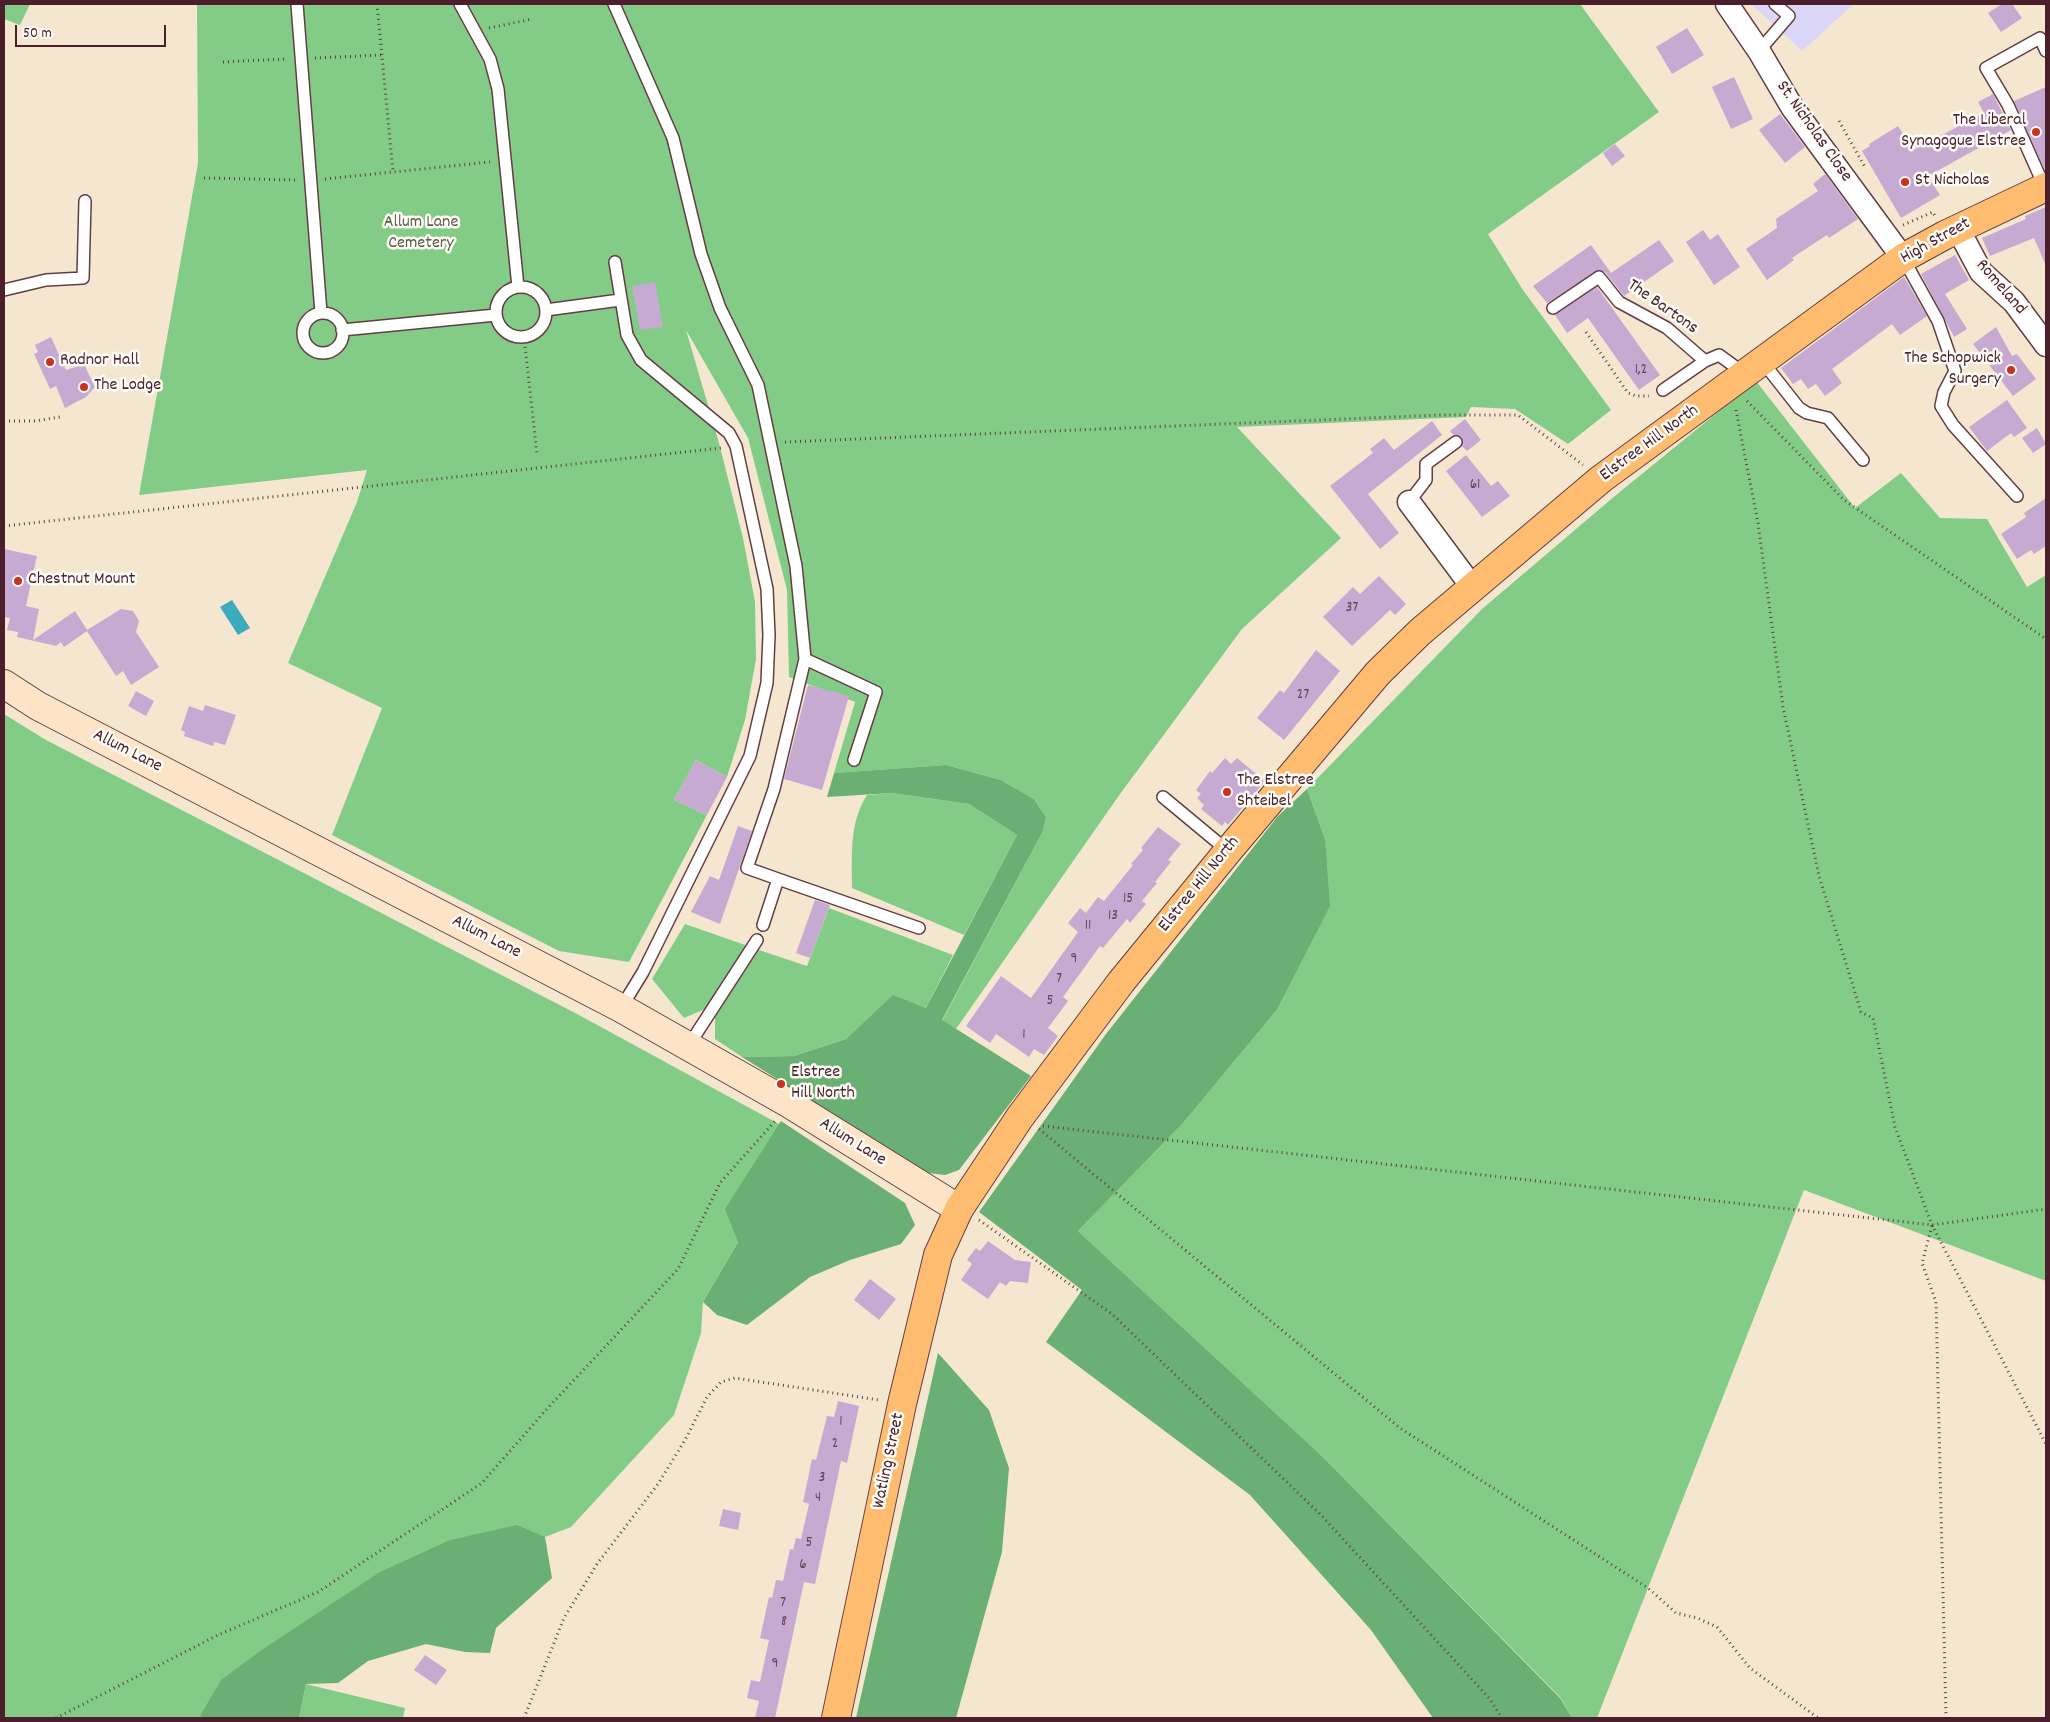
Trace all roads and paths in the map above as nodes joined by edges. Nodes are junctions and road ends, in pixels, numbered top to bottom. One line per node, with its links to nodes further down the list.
1 (297, 4): 16 (lane)
2 (377, 4): 13 (path)
3 (460, 4): 8 (lane)
4 (614, 4): 40 (lane)
5 (1727, 4): 10 (street, St. Nicholas Close)
6 (1774, 4): 10 (lane)
7 (532, 18): 8 (path)
8 (475, 31): 12 (lane)
9 (2046, 50): 17 (lane)
10 (1759, 51): 21 (street, St. Nicholas Close)
11 (1840, 121): 14 (path)
12 (506, 160): 13 (path); 23 (lane)
13 (393, 172): 16 (path)
14 (1868, 173)
15 (204, 178): 16 (path)
16 (311, 181): 29 (lane)
17 (2046, 188): 20 (main road, High Street)
18 (85, 201): 24 (lane)
19 (1897, 218): 20 (path)
20 (1951, 232): 21 (main road, High Street); 34 (street, Romeland)
21 (1903, 258): 28 (main road, High Street); 46 (lane)
22 (616, 262): 25 (lane)
23 (518, 287): 27 (lane); 30 (lane)
24 (4, 290)
25 (620, 300): 27 (lane); 42 (lane)
26 (1552, 308): 35 (lane, The Bartons)
27 (546, 310): 33 (lane)
28 (1834, 310): 36 (main road, Elstree Hill North)
29 (321, 313): 31 (lane); 31 (lane)
30 (496, 315): 31 (lane); 33 (lane)
31 (342, 330)
32 (1586, 332): 37 (path)
33 (524, 338): 43 (path)
34 (2046, 345)
35 (1705, 361): 36 (lane, The Bartons); 37 (lane, The Bartons)
36 (1746, 373): 44 (lane); 49 (main road, Elstree Hill North); 50 (path); 65 (path)
37 (1663, 390)
38 (60, 417): 39 (path)
39 (4, 421)
40 (768, 442): 45 (path); 51 (lane)
41 (1456, 442): 47 (lane)
42 (736, 446): 48 (path); 60 (lane)
43 (537, 454)
44 (1863, 460)
45 (1585, 467)
46 (2017, 496)
47 (1409, 502): 49 (street)
48 (4, 526)
49 (1473, 588): 55 (main road, Elstree Hill North)
50 (2046, 639)
51 (805, 659): 53 (lane); 56 (lane)
52 (4, 684): 60 (main road, Allum Lane)
53 (854, 760)
54 (1163, 796): 55 (lane)
55 (1228, 850): 63 (main road, Elstree Hill North)
56 (778, 879): 57 (lane); 58 (lane)
57 (762, 925)
58 (919, 928)
59 (757, 940): 61 (lane)
60 (621, 1008): 61 (main road, Allum Lane)
61 (689, 1045): 63 (main road, Allum Lane)
62 (779, 1118): 68 (path)
63 (959, 1209): 66 (main road, Watling Street); 71 (path)
64 (2046, 1209): 65 (path)
65 (1932, 1225): 67 (path); 72 (path); 73 (path)
66 (902, 1404): 69 (path); 70 (main road, Watling Street)
67 (2046, 1444)
68 (56, 1718)
69 (524, 1718)
70 (836, 1718)
71 (1502, 1718)
72 (1818, 1718)
73 (1946, 1718)

